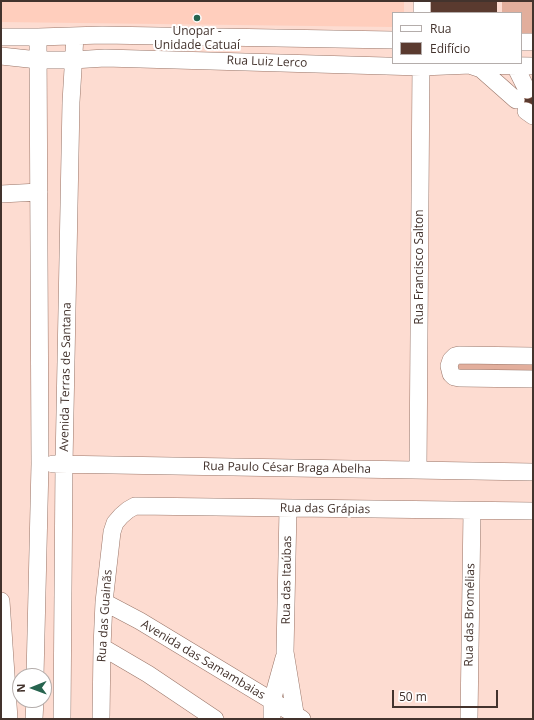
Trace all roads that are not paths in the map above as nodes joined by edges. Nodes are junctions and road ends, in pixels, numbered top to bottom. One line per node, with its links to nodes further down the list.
1 (422, 1): 2 (street)
2 (422, 12)
3 (74, 36): 5 (street, Rua Luiz Lerco); 6 (street, Rua Luiz Lerco); 11 (street, Avenida Terras de Santana)
4 (1, 37): 5 (street, Rua Luiz Lerco)
5 (38, 37): 10 (street, Avenida Terras de Santana)
6 (392, 40)
7 (522, 42): 8 (street)
8 (533, 42)
9 (1, 56): 10 (street, Rua Luiz Lerco)
10 (38, 60): 11 (street, Rua Luiz Lerco); 18 (street, Avenida Terras de Santana)
11 (73, 60): 12 (street, Rua Luiz Lerco); 23 (street, Avenida Terras de Santana)
12 (421, 65): 13 (street, Rua Luiz Lerco); 24 (street, Rua Francisco Salton)
13 (471, 65): 14 (street, Rua Luiz Lerco); 17 (street)
14 (492, 66): 15 (street, Rua Luiz Lerco); 17 (street)
15 (515, 66): 16 (street, Rua Luiz Lerco); 17 (street)
16 (533, 66)
17 (526, 104)
18 (39, 192): 19 (street); 22 (street, Avenida Terras de Santana)
19 (1, 194)
20 (533, 356): 21 (street)
21 (533, 379)
22 (40, 464): 23 (street, Rua Paulo César Braga Abelha); 34 (street, Avenida Terras de Santana)
23 (64, 464): 24 (street, Rua Paulo César Braga Abelha); 40 (street, Avenida Terras de Santana)
24 (418, 470): 25 (street, Rua Paulo César Braga Abelha)
25 (533, 472)
26 (288, 508): 27 (street, Rua das Grápias); 29 (street, Rua das Grápias); 33 (street, Rua das Itaúbas)
27 (472, 511): 28 (street, Rua das Grápias); 44 (street, Rua das Bromélias)
28 (533, 511)
29 (121, 516): 30 (street, Rua das Guainãs)
30 (104, 602): 32 (street, Rua das Guainãs); 35 (street, Avenida das Samambaias)
31 (1, 606): 38 (street)
32 (102, 647): 41 (street, Rua das Guainãs); 42 (street)
33 (286, 652): 35 (street, Rua das Itaúbas); 37 (street, Rua das Itaúbas)
34 (35, 668)
35 (272, 701): 37 (street, Avenida das Samambaias); 43 (street, Rua das Itaúbas)
36 (35, 708): 39 (street)
37 (298, 718)
38 (8, 719)
39 (34, 719)
40 (62, 719)
41 (101, 719)
42 (215, 719)
43 (272, 719)
44 (468, 719)

